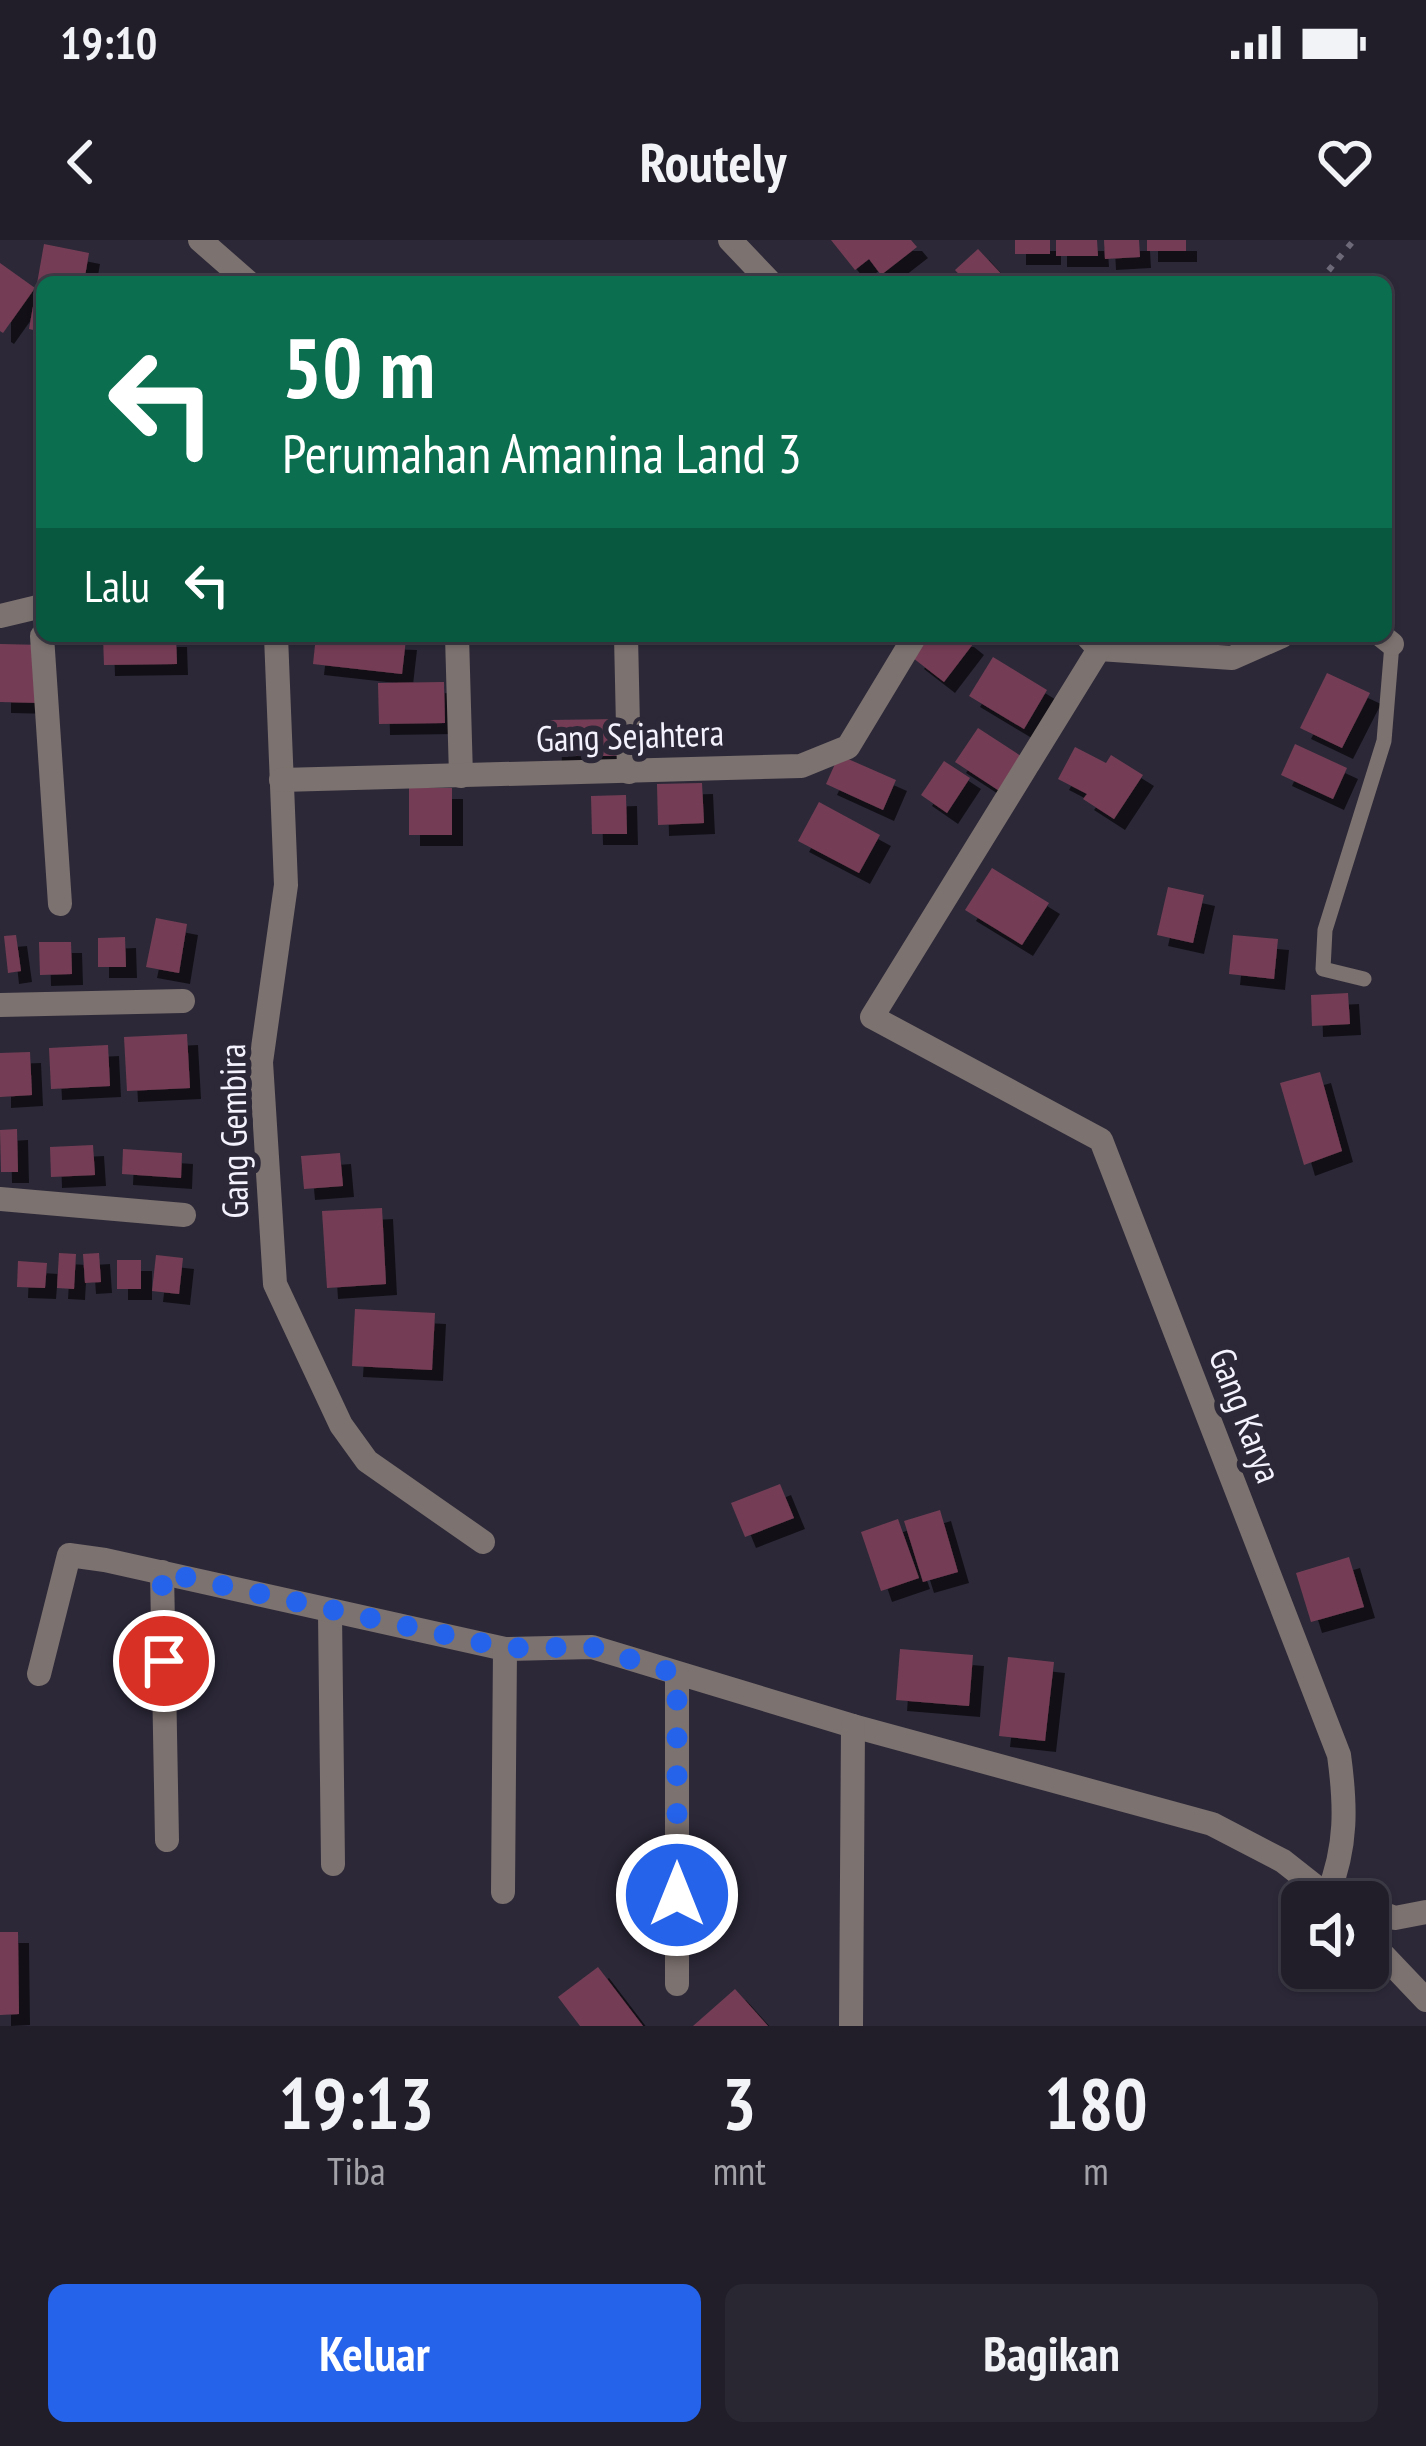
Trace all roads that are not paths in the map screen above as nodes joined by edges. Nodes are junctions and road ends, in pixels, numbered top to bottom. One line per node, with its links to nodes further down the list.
1 (200, 240): 3 (street)
2 (730, 240): 4 (street)
3 (241, 276)
4 (764, 276)
5 (36, 607): 6 (street)
6 (0, 616)
7 (43, 642): 18 (street)
8 (276, 642): 17 (street, Gang Gembira)
9 (457, 642): 16 (street)
10 (626, 642): 15 (street)
11 (911, 642): 15 (street, Gang Sejahtera)
12 (1093, 642): 13 (street); 34 (street, Gang Karya)
13 (1268, 642)
14 (1387, 642): 19 (lane)
15 (629, 772): 16 (street, Gang Sejahtera)
16 (461, 776): 17 (street, Gang Sejahtera)
17 (281, 780): 24 (street, Gang Gembira)
18 (60, 904)
19 (1364, 980)
20 (183, 1001): 21 (street)
21 (0, 1005)
22 (0, 1199): 23 (street)
23 (184, 1215)
24 (483, 1542)
25 (162, 1572): 26 (street, Gang Karya); 28 (street, Gang Karya); 31 (street)
26 (330, 1613): 27 (street, Gang Karya); 32 (street)
27 (505, 1648): 29 (street, Gang Karya); 35 (street)
28 (39, 1673)
29 (677, 1674): 30 (street, Gang Karya); 39 (street)
30 (853, 1726): 33 (street, Gang Karya); 41 (street)
31 (166, 1840)
32 (333, 1864)
33 (1311, 1881)
34 (1340, 1881)
35 (503, 1892)
36 (1426, 1912): 37 (street)
37 (1389, 1916)
38 (1389, 1961): 40 (street)
39 (677, 1984)
40 (1426, 2000)
41 (851, 2026)

